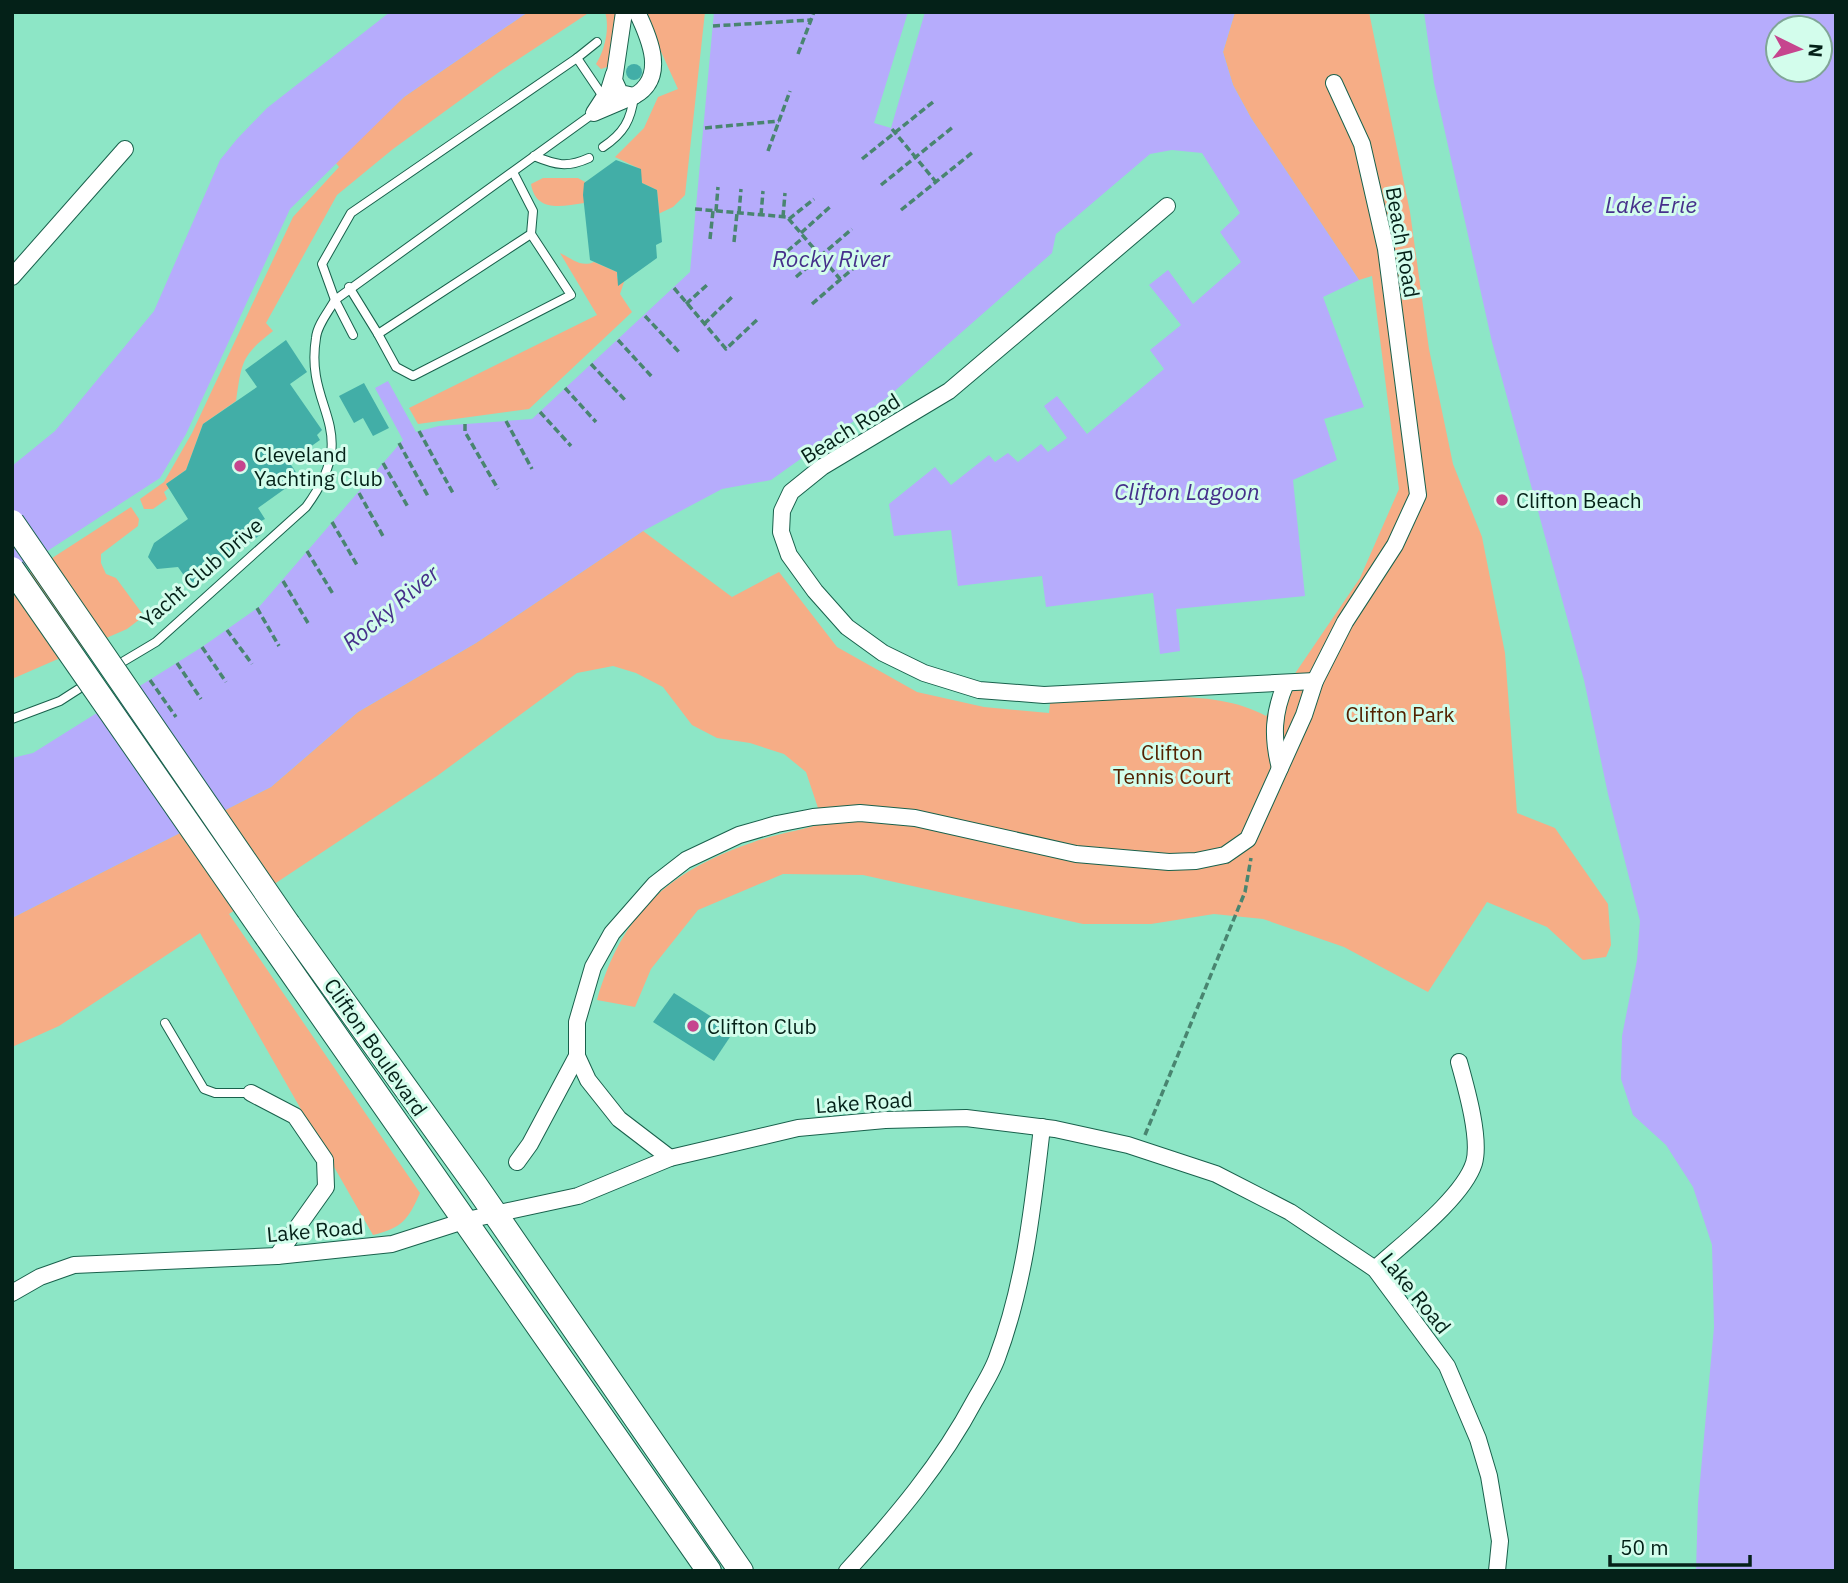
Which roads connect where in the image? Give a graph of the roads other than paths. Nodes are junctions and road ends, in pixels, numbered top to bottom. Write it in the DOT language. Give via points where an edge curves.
graph roads {
  1 [pos="624,12"];
  2 [pos="637,12"];
  3 [pos="597,42"];
  4 [pos="577,58"];
  5 [pos="615,71"];
  6 [pos="1334,83"];
  7 [pos="635,96"];
  8 [pos="604,98"];
  9 [pos="594,113"];
  10 [pos="603,147"];
  11 [pos="125,149"];
  12 [pos="534,156"];
  13 [pos="589,158"];
  14 [pos="513,172"];
  15 [pos="1167,206"];
  16 [pos="531,234"];
  17 [pos="12,277"];
  18 [pos="349,287"];
  19 [pos="335,300"];
  20 [pos="377,334"];
  21 [pos="354,335"];
  22 [pos="12,522"];
  23 [pos="12,569"];
  24 [pos="1315,681"];
  25 [pos="1286,683"];
  26 [pos="12,719"];
  27 [pos="1280,768"];
  28 [pos="165,1023"];
  29 [pos="577,1056"];
  30 [pos="1459,1062"];
  31 [pos="251,1093"];
  32 [pos="1042,1127"];
  33 [pos="670,1158"];
  34 [pos="517,1162"];
  35 [pos="495,1214"];
  36 [pos="467,1220"];
  37 [pos="277,1255"];
  38 [pos="1375,1269"];
  39 [pos="12,1293"];
  40 [pos="709,1571"];
  41 [pos="741,1571"];
  42 [pos="847,1571"];
  43 [pos="1497,1571"];
  1 -- 5 [label="street, Yacht Club Drive"];
  2 -- 7 [label="street" via="654,72 652,82"];
  3 -- 4 [label="lane"];
  4 -- 8 [label="lane"];
  4 -- 19 [label="lane" via="351,213 322,264"];
  5 -- 7 [label="street" via="620,93"];
  5 -- 8 [label="street, Yacht Club Drive"];
  6 -- 24 [label="street, Beach Road" via="1362,144 1386,249 1418,495 1395,545 1345,622"];
  7 -- 9 [label="street, Yacht Club Drive"];
  7 -- 10 [label="lane" via="626,127"];
  8 -- 9 [label="street, Yacht Club Drive"];
  9 -- 12 [label="lane, Yacht Club Drive"];
  11 -- 17 [label="street"];
  12 -- 13 [label="lane" via="560,166"];
  12 -- 14 [label="lane, Yacht Club Drive"];
  14 -- 16 [label="lane" via="533,211"];
  14 -- 18 [label="lane, Yacht Club Drive"];
  15 -- 25 [label="street, Beach Road" via="949,391 822,467 791,492 782,511 781,532 789,555 847,627 883,653 924,673 979,690 1044,695"];
  16 -- 20 [label="lane"];
  16 -- 20 [label="lane" via="570,295 413,376 396,367"];
  18 -- 19 [label="lane, Yacht Club Drive"];
  18 -- 20 [label="lane"];
  19 -- 21 [label="lane"];
  19 -- 26 [label="lane, Yacht Club Drive" via="316,335 315,368 334,445 329,467 306,507 156,642 60,701"];
  22 -- 35 [label="main road, Clifton Boulevard, bridge" via="288,924"];
  23 -- 36 [label="main road, Clifton Boulevard, bridge"];
  24 -- 25 [label="street, Beach Road"];
  24 -- 27 [label="street, Beach Road"];
  25 -- 27 [label="street" via="1277,705 1273,740"];
  27 -- 29 [label="street, Beach Road" via="1248,839 1225,855 1196,861 1076,854 915,818 860,813 813,817 739,835 686,860 665,876 612,933 583,993"];
  28 -- 31 [label="lane" via="204,1088 215,1093"];
  29 -- 33 [label="street" via="588,1080 619,1119"];
  29 -- 34 [label="street"];
  30 -- 38 [label="street" via="1472,1113 1474,1163 1452,1198"];
  31 -- 37 [label="street" via="295,1116 325,1160 326,1186"];
  32 -- 33 [label="street, Lake Road" via="966,1118 885,1120 798,1128"];
  32 -- 38 [label="street, Lake Road" via="1140,1149 1216,1174 1290,1212"];
  32 -- 42 [label="street" via="1030,1232 997,1360 950,1446 897,1516"];
  33 -- 35 [label="street, Lake Road" via="578,1196"];
  35 -- 36 [label="street, Lake Road"];
  35 -- 41 [label="main road, Clifton Boulevard"];
  36 -- 37 [label="street, Lake Road" via="392,1244"];
  36 -- 40 [label="main road, Clifton Boulevard"];
  37 -- 39 [label="street, Lake Road" via="74,1265"];
  38 -- 43 [label="street, Lake Road" via="1447,1366 1478,1439 1500,1541"];
}
